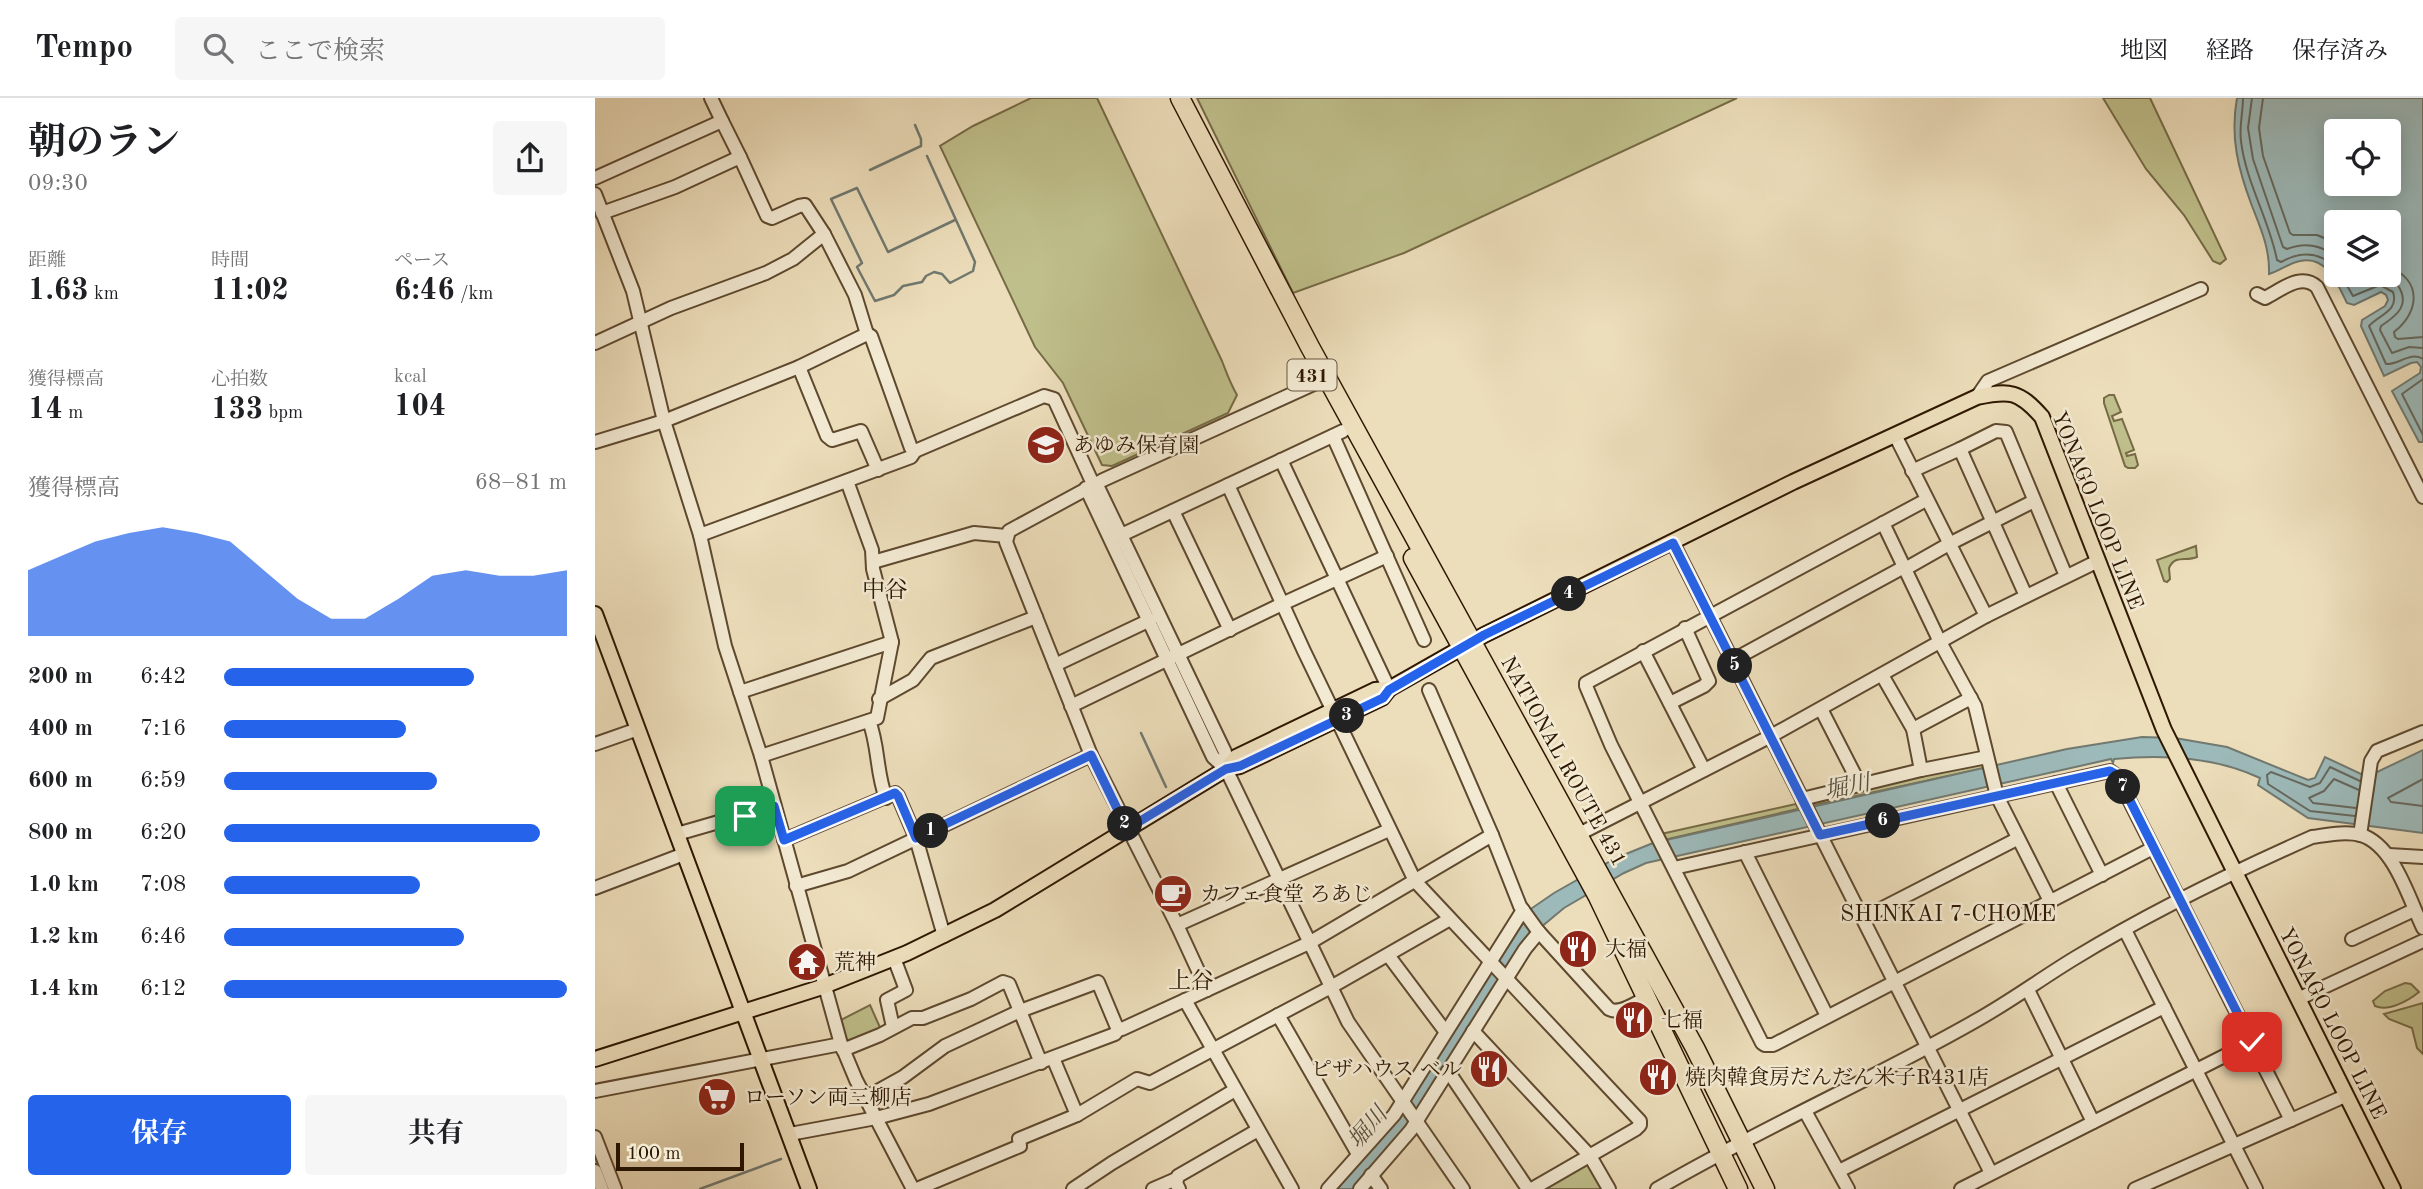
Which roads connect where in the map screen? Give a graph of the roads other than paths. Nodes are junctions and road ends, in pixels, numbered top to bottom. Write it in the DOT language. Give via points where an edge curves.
graph roads {
  1 [pos="711,98"];
  2 [pos="1168,98"];
  3 [pos="1180,98"];
  4 [pos="722,121"];
  5 [pos="740,157"];
  6 [pos="595,178"];
  7 [pos="595,194"];
  8 [pos="602,213"];
  9 [pos="824,234"];
  10 [pos="2201,289"];
  11 [pos="2257,294"];
  12 [pos="640,323"];
  13 [pos="867,334"];
  14 [pos="595,343"];
  15 [pos="799,366"];
  16 [pos="1316,383"];
  17 [pos="1977,397"];
  18 [pos="664,421"];
  19 [pos="1338,434"];
  20 [pos="1895,435"];
  21 [pos="595,442"];
  22 [pos="1960,449"];
  23 [pos="915,451"];
  24 [pos="1281,460"];
  25 [pos="878,470"];
  26 [pos="1912,471"];
  27 [pos="847,481"];
  28 [pos="1092,485"];
  29 [pos="1228,485"];
  30 [pos="2423,497"];
  31 [pos="1926,500"];
  32 [pos="2035,501"];
  33 [pos="1173,511"];
  34 [pos="1992,522"];
  35 [pos="1883,523"];
  36 [pos="699,535"];
  37 [pos="1006,536"];
  38 [pos="1117,538"];
  39 [pos="1673,543"];
  40 [pos="1949,544"];
  41 [pos="1387,556"];
  42 [pos="2098,561"];
  43 [pos="873,562"];
  44 [pos="1905,568"];
  45 [pos="2066,576"];
  46 [pos="1336,579"];
  47 [pos="2026,596"];
  48 [pos="1282,604"];
  49 [pos="595,614"];
  50 [pos="1709,616"];
  51 [pos="1986,616"];
  52 [pos="1036,617"];
  53 [pos="1150,620"];
  54 [pos="1685,628"];
  55 [pos="1230,630"];
  56 [pos="1424,640"];
  57 [pos="892,642"];
  58 [pos="1940,642"];
  59 [pos="1467,645"];
  60 [pos="1643,651"];
  61 [pos="1173,657"];
  62 [pos="1733,660"];
  63 [pos="1055,665"];
  64 [pos="1882,675"];
  65 [pos="1389,690"];
  66 [pos="1429,690"];
  67 [pos="740,692"];
  68 [pos="1971,698"];
  69 [pos="879,699"];
  70 [pos="1670,703"];
  71 [pos="1071,706"];
  72 [pos="1821,709"];
  73 [pos="1335,715"];
  74 [pos="869,721"];
  75 [pos="638,729"];
  76 [pos="1913,729"];
  77 [pos="2423,732"];
  78 [pos="1771,736"];
  79 [pos="595,744"];
  80 [pos="1091,755"];
  81 [pos="761,756"];
  82 [pos="1988,761"];
  83 [pos="1226,769"];
  84 [pos="1704,770"];
  85 [pos="1921,770"];
  86 [pos="2056,783"];
  87 [pos="1860,785"];
  88 [pos="1996,792"];
  89 [pos="886,798"];
  90 [pos="1803,801"];
  91 [pos="1640,802"];
  92 [pos="774,806"];
  93 [pos="1127,829"];
  94 [pos="1388,830"];
  95 [pos="1818,831"];
  96 [pos="2361,831"];
  97 [pos="677,834"];
  98 [pos="1579,834"];
  99 [pos="1492,835"];
  100 [pos="916,838"];
  101 [pos="2017,839"];
  102 [pos="784,840"];
  103 [pos="2153,848"];
  104 [pos="1745,852"];
  105 [pos="684,854"];
  106 [pos="2389,855"];
  107 [pos="2423,857"];
  108 [pos="1672,865"];
  109 [pos="1588,866"];
  110 [pos="2234,873"];
  111 [pos="2102,875"];
  112 [pos="1279,879"];
  113 [pos="1415,881"];
  114 [pos="796,886"];
  115 [pos="595,888"];
  116 [pos="1603,894"];
  117 [pos="2050,901"];
  118 [pos="2181,901"];
  119 [pos="2414,910"];
  120 [pos="1524,911"];
  121 [pos="1863,918"];
  122 [pos="1450,919"];
  123 [pos="1177,925"];
  124 [pos="2423,928"];
  125 [pos="2125,930"];
  126 [pos="1539,931"];
  127 [pos="944,936"];
  128 [pos="2352,939"];
  129 [pos="2423,941"];
  130 [pos="1309,943"];
  131 [pos="1388,955"];
  132 [pos="894,958"];
  133 [pos="1490,960"];
  134 [pos="1507,978"];
  135 [pos="1895,982"];
  136 [pos="825,986"];
  137 [pos="1331,987"];
  138 [pos="1207,990"];
  139 [pos="2028,990"];
  140 [pos="1647,997"];
  141 [pos="2298,999"];
  142 [pos="1185,1000"];
  143 [pos="2164,1007"];
  144 [pos="1020,1011"];
  145 [pos="744,1013"];
  146 [pos="1278,1015"];
  147 [pos="1827,1016"];
  148 [pos="893,1027"];
  149 [pos="1118,1030"];
  150 [pos="1445,1031"];
  151 [pos="1473,1031"];
  152 [pos="2252,1042"];
  153 [pos="1927,1046"];
  154 [pos="842,1047"];
  155 [pos="1213,1050"];
  156 [pos="2062,1058"];
  157 [pos="595,1059"];
  158 [pos="761,1059"];
  159 [pos="1047,1061"];
  160 [pos="1448,1071"];
  161 [pos="2196,1071"];
  162 [pos="1235,1090"];
  163 [pos="595,1091"];
  164 [pos="2345,1096"];
  165 [pos="865,1098"];
  166 [pos="1402,1100"];
  167 [pos="1805,1111"];
  168 [pos="1960,1111"];
  169 [pos="1077,1115"];
  170 [pos="876,1118"];
  171 [pos="2291,1120"];
  172 [pos="1416,1122"];
  173 [pos="2093,1122"];
  174 [pos="1258,1130"];
  175 [pos="790,1134"];
  176 [pos="595,1137"];
  177 [pos="1740,1142"];
  178 [pos="2233,1145"];
  179 [pos="1722,1151"];
  180 [pos="1358,1154"];
  181 [pos="1590,1156"];
  182 [pos="595,1171"];
  183 [pos="1839,1171"];
  184 [pos="1991,1174"];
  185 [pos="1371,1175"];
  186 [pos="1178,1184"];
  187 [pos="1666,1187"];
  188 [pos="602,1189"];
  189 [pos="615,1189"];
  190 [pos="809,1189"];
  191 [pos="915,1189"];
  192 [pos="1073,1189"];
  193 [pos="1153,1189"];
  194 [pos="1292,1189"];
  195 [pos="1328,1189"];
  196 [pos="1360,1189"];
  197 [pos="1381,1189"];
  198 [pos="1463,1189"];
  199 [pos="1530,1189"];
  200 [pos="1609,1189"];
  201 [pos="1738,1189"];
  202 [pos="1765,1189"];
  203 [pos="1848,1189"];
  204 [pos="1961,1189"];
  205 [pos="2135,1189"];
  206 [pos="2256,1189"];
  207 [pos="2393,1189"];
  1 -- 4 [label="street"];
  2 -- 16 [label="highway, NATIONAL ROUTE 431 / 431"];
  3 -- 59 [label="highway, NATIONAL ROUTE 431 / 431"];
  4 -- 5 [label="street"];
  4 -- 6 [label="street"];
  5 -- 8 [label="street"];
  5 -- 9 [label="street" via="768,216 805,205"];
  7 -- 8 [label="street"];
  8 -- 12 [label="street" via="633,291"];
  9 -- 12 [label="street" via="766,273"];
  9 -- 13 [label="street" via="855,295"];
  10 -- 17 [label="street" via="1987,382"];
  11 -- 30 [label="street" via="2265,298 2302,279 2317,287"];
  12 -- 14 [label="street"];
  12 -- 18 [label="street"];
  13 -- 15 [label="street"];
  13 -- 23 [label="street"];
  15 -- 18 [label="street"];
  15 -- 25 [label="street" via="827,436 832,440 861,431"];
  16 -- 19 [label="highway, NATIONAL ROUTE 431 / 431"];
  16 -- 28 [label="street"];
  17 -- 20 [label="main road, YONAGO LOOP LINE"];
  17 -- 42 [label="main road, YONAGO LOOP LINE" via="2011,393 2029,402 2042,417"];
  18 -- 21 [label="street"];
  18 -- 36 [label="street"];
  19 -- 24 [label="street"];
  19 -- 41 [label="street"];
  19 -- 59 [label="highway, NATIONAL ROUTE 431 / 431"];
  20 -- 26 [label="street"];
  20 -- 39 [label="main road, YONAGO LOOP LINE"];
  22 -- 26 [label="street"];
  22 -- 32 [label="street" via="1997,431 2006,432"];
  22 -- 34 [label="street"];
  23 -- 25 [label="street" via="911,457"];
  23 -- 28 [label="street" via="1044,396 1054,399"];
  24 -- 29 [label="street"];
  24 -- 46 [label="street"];
  25 -- 27 [label="street"];
  26 -- 31 [label="street"];
  27 -- 36 [label="street"];
  27 -- 43 [label="street"];
  28 -- 37 [label="street"];
  28 -- 38 [label="street"];
  29 -- 33 [label="street"];
  29 -- 48 [label="street"];
  31 -- 35 [label="street"];
  31 -- 40 [label="street"];
  32 -- 34 [label="street"];
  32 -- 45 [label="street"];
  33 -- 38 [label="street"];
  33 -- 55 [label="street"];
  34 -- 40 [label="street"];
  34 -- 47 [label="street"];
  35 -- 44 [label="street"];
  35 -- 50 [label="street"];
  36 -- 67 [label="street"];
  37 -- 43 [label="street" via="974,533"];
  37 -- 52 [label="street"];
  38 -- 53 [label="street"];
  38 -- 61 [label="street"];
  39 -- 50 [label="street"];
  39 -- 59 [label="main road, YONAGO LOOP LINE"];
  40 -- 44 [label="street"];
  40 -- 51 [label="street"];
  41 -- 46 [label="street"];
  41 -- 56 [label="street"];
  42 -- 45 [label="street"];
  42 -- 110 [label="main road, YONAGO LOOP LINE" via="2164,730"];
  43 -- 57 [label="street"];
  44 -- 58 [label="street"];
  44 -- 62 [label="street"];
  45 -- 47 [label="street"];
  46 -- 48 [label="street"];
  46 -- 65 [label="street"];
  47 -- 51 [label="street"];
  48 -- 55 [label="street"];
  48 -- 73 [label="street"];
  49 -- 75 [label="main road"];
  50 -- 54 [label="street"];
  50 -- 62 [label="street"];
  51 -- 58 [label="street"];
  52 -- 63 [label="street"];
  52 -- 69 [label="street" via="932,658 913,680"];
  53 -- 61 [label="street"];
  53 -- 63 [label="street"];
  54 -- 60 [label="street"];
  54 -- 70 [label="street" via="1709,681"];
  55 -- 61 [label="street"];
  57 -- 67 [label="street"];
  57 -- 69 [label="street"];
  58 -- 64 [label="street"];
  58 -- 68 [label="street"];
  59 -- 65 [label="main road, YONAGO LOOP LINE"];
  59 -- 98 [label="highway, NATIONAL ROUTE 431 / 431"];
  59 -- 109 [label="highway, NATIONAL ROUTE 431 / 431"];
  60 -- 70 [label="street"];
  60 -- 91 [label="street" via="1585,686"];
  61 -- 71 [label="street"];
  61 -- 83 [label="street" via="1213,757"];
  62 -- 78 [label="street"];
  63 -- 71 [label="street"];
  64 -- 72 [label="street"];
  64 -- 76 [label="street"];
  65 -- 73 [label="main road, YONAGO LOOP LINE" via="1375,690"];
  66 -- 99 [label="street"];
  67 -- 81 [label="street"];
  68 -- 76 [label="street"];
  68 -- 82 [label="street"];
  69 -- 74 [label="street" via="877,718"];
  70 -- 84 [label="street"];
  71 -- 80 [label="street"];
  72 -- 78 [label="street"];
  72 -- 87 [label="street"];
  73 -- 83 [label="main road, YONAGO LOOP LINE" via="1236,757"];
  73 -- 94 [label="street"];
  74 -- 81 [label="street"];
  74 -- 89 [label="street"];
  75 -- 79 [label="street"];
  75 -- 97 [label="main road"];
  76 -- 85 [label="street"];
  77 -- 96 [label="street" via="2377,751 2371,761"];
  78 -- 84 [label="street"];
  78 -- 90 [label="street"];
  80 -- 93 [label="street"];
  80 -- 100 [label="street"];
  81 -- 92 [label="street"];
  82 -- 85 [label="street"];
  82 -- 88 [label="street"];
  83 -- 93 [label="main road, YONAGO LOOP LINE"];
  83 -- 112 [label="street"];
  84 -- 91 [label="street"];
  85 -- 87 [label="street"];
  86 -- 88 [label="street"];
  86 -- 103 [label="street" via="2114,772"];
  86 -- 111 [label="street"];
  87 -- 90 [label="street"];
  88 -- 95 [label="street"];
  88 -- 101 [label="street"];
  89 -- 100 [label="street" via="898,796"];
  89 -- 102 [label="street"];
  90 -- 95 [label="street"];
  91 -- 98 [label="street"];
  91 -- 108 [label="street"];
  92 -- 97 [label="street"];
  92 -- 102 [label="street"];
  93 -- 123 [label="street"];
  93 -- 127 [label="main road, YONAGO LOOP LINE"];
  94 -- 112 [label="street"];
  94 -- 113 [label="street"];
  95 -- 104 [label="street"];
  95 -- 121 [label="street"];
  96 -- 106 [label="street"];
  96 -- 110 [label="street" via="2312,837"];
  97 -- 105 [label="main road"];
  98 -- 109 [label="highway, NATIONAL ROUTE 431 / 431"];
  99 -- 113 [label="street"];
  99 -- 120 [label="street"];
  100 -- 114 [label="street" via="848,871"];
  100 -- 127 [label="street"];
  101 -- 117 [label="street"];
  101 -- 121 [label="street"];
  102 -- 114 [label="street"];
  103 -- 111 [label="street"];
  103 -- 118 [label="street"];
  104 -- 108 [label="street"];
  104 -- 147 [label="street"];
  105 -- 115 [label="street"];
  105 -- 145 [label="main road"];
  106 -- 107 [label="street"];
  106 -- 119 [label="street"];
  108 -- 147 [label="street" via="1762,1043 1773,1045"];
  109 -- 116 [label="highway, NATIONAL ROUTE 431 / 431"];
  110 -- 118 [label="street"];
  110 -- 141 [label="main road, YONAGO LOOP LINE"];
  111 -- 117 [label="street"];
  112 -- 123 [label="street"];
  112 -- 130 [label="street"];
  113 -- 122 [label="street"];
  113 -- 130 [label="street"];
  114 -- 136 [label="street"];
  116 -- 140 [label="highway, NATIONAL ROUTE 431 / 431"];
  116 -- 177 [label="highway, NATIONAL ROUTE 431 / 431" via="1707,1070"];
  117 -- 135 [label="street"];
  118 -- 125 [label="street"];
  118 -- 152 [label="street"];
  119 -- 124 [label="street"];
  119 -- 128 [label="street"];
  120 -- 126 [label="street"];
  120 -- 133 [label="street"];
  121 -- 135 [label="street"];
  122 -- 131 [label="street"];
  122 -- 133 [label="street"];
  123 -- 138 [label="street"];
  125 -- 139 [label="street"];
  125 -- 143 [label="street"];
  126 -- 134 [label="street"];
  126 -- 140 [label="street" via="1611,1011"];
  127 -- 132 [label="main road, YONAGO LOOP LINE"];
  129 -- 141 [label="street"];
  130 -- 137 [label="street"];
  130 -- 138 [label="street"];
  131 -- 137 [label="street"];
  131 -- 150 [label="street"];
  132 -- 136 [label="main road, YONAGO LOOP LINE"];
  132 -- 148 [label="street" via="906,990 887,1000"];
  133 -- 134 [label="street"];
  133 -- 150 [label="street"];
  134 -- 151 [label="street"];
  134 -- 181 [label="street" via="1640,1121 1639,1127"];
  135 -- 147 [label="street"];
  135 -- 153 [label="street"];
  136 -- 145 [label="main road, YONAGO LOOP LINE"];
  136 -- 154 [label="street"];
  137 -- 146 [label="street"];
  137 -- 166 [label="street" via="1348,1022"];
  138 -- 142 [label="street"];
  139 -- 153 [label="street"];
  139 -- 156 [label="street"];
  140 -- 179 [label="highway, NATIONAL ROUTE 431 / 431"];
  141 -- 164 [label="main road, YONAGO LOOP LINE"];
  142 -- 149 [label="street"];
  142 -- 155 [label="street"];
  143 -- 156 [label="street"];
  143 -- 161 [label="street"];
  144 -- 148 [label="street" via="1009,984 1003,982 971,999"];
  144 -- 149 [label="street" via="1098,982"];
  144 -- 159 [label="street"];
  144 -- 165 [label="street" via="945,1046"];
  145 -- 157 [label="main road, YONAGO LOOP LINE"];
  145 -- 158 [label="main road"];
  146 -- 155 [label="street"];
  146 -- 180 [label="street"];
  148 -- 154 [label="street"];
  149 -- 159 [label="street"];
  150 -- 166 [label="street"];
  151 -- 160 [label="street"];
  151 -- 181 [label="street"];
  152 -- 161 [label="street"];
  152 -- 171 [label="street"];
  153 -- 167 [label="street"];
  153 -- 168 [label="street"];
  154 -- 158 [label="street"];
  154 -- 165 [label="street"];
  155 -- 162 [label="street"];
  155 -- 169 [label="street" via="1150,1083 1137,1079"];
  156 -- 168 [label="street"];
  156 -- 173 [label="street"];
  158 -- 163 [label="street"];
  158 -- 175 [label="main road"];
  159 -- 169 [label="street"];
  159 -- 170 [label="street"];
  160 -- 172 [label="street"];
  160 -- 199 [label="street"];
  161 -- 173 [label="street"];
  161 -- 178 [label="street"];
  162 -- 174 [label="street"];
  162 -- 192 [label="street"];
  164 -- 171 [label="street"];
  164 -- 207 [label="main road, YONAGO LOOP LINE"];
  165 -- 170 [label="street"];
  166 -- 172 [label="street"];
  166 -- 180 [label="street"];
  167 -- 177 [label="street"];
  167 -- 183 [label="street"];
  168 -- 183 [label="street"];
  168 -- 184 [label="street"];
  169 -- 191 [label="street" via="1019,1139 1020,1146"];
  170 -- 175 [label="street"];
  170 -- 191 [label="street"];
  171 -- 178 [label="street"];
  172 -- 185 [label="street"];
  172 -- 198 [label="street"];
  173 -- 184 [label="street"];
  174 -- 186 [label="street" via="1178,1175"];
  174 -- 194 [label="street"];
  175 -- 190 [label="main road"];
  176 -- 189 [label="street"];
  177 -- 179 [label="street"];
  177 -- 202 [label="highway, NATIONAL ROUTE 431 / 431"];
  178 -- 205 [label="street"];
  178 -- 206 [label="street"];
  179 -- 187 [label="street"];
  179 -- 201 [label="highway, NATIONAL ROUTE 431 / 431"];
  180 -- 195 [label="street"];
  181 -- 199 [label="street"];
  181 -- 200 [label="street"];
  182 -- 188 [label="street"];
  183 -- 203 [label="street"];
  184 -- 204 [label="street"];
  185 -- 196 [label="street"];
  185 -- 197 [label="street"];
  186 -- 193 [label="street"];
}
